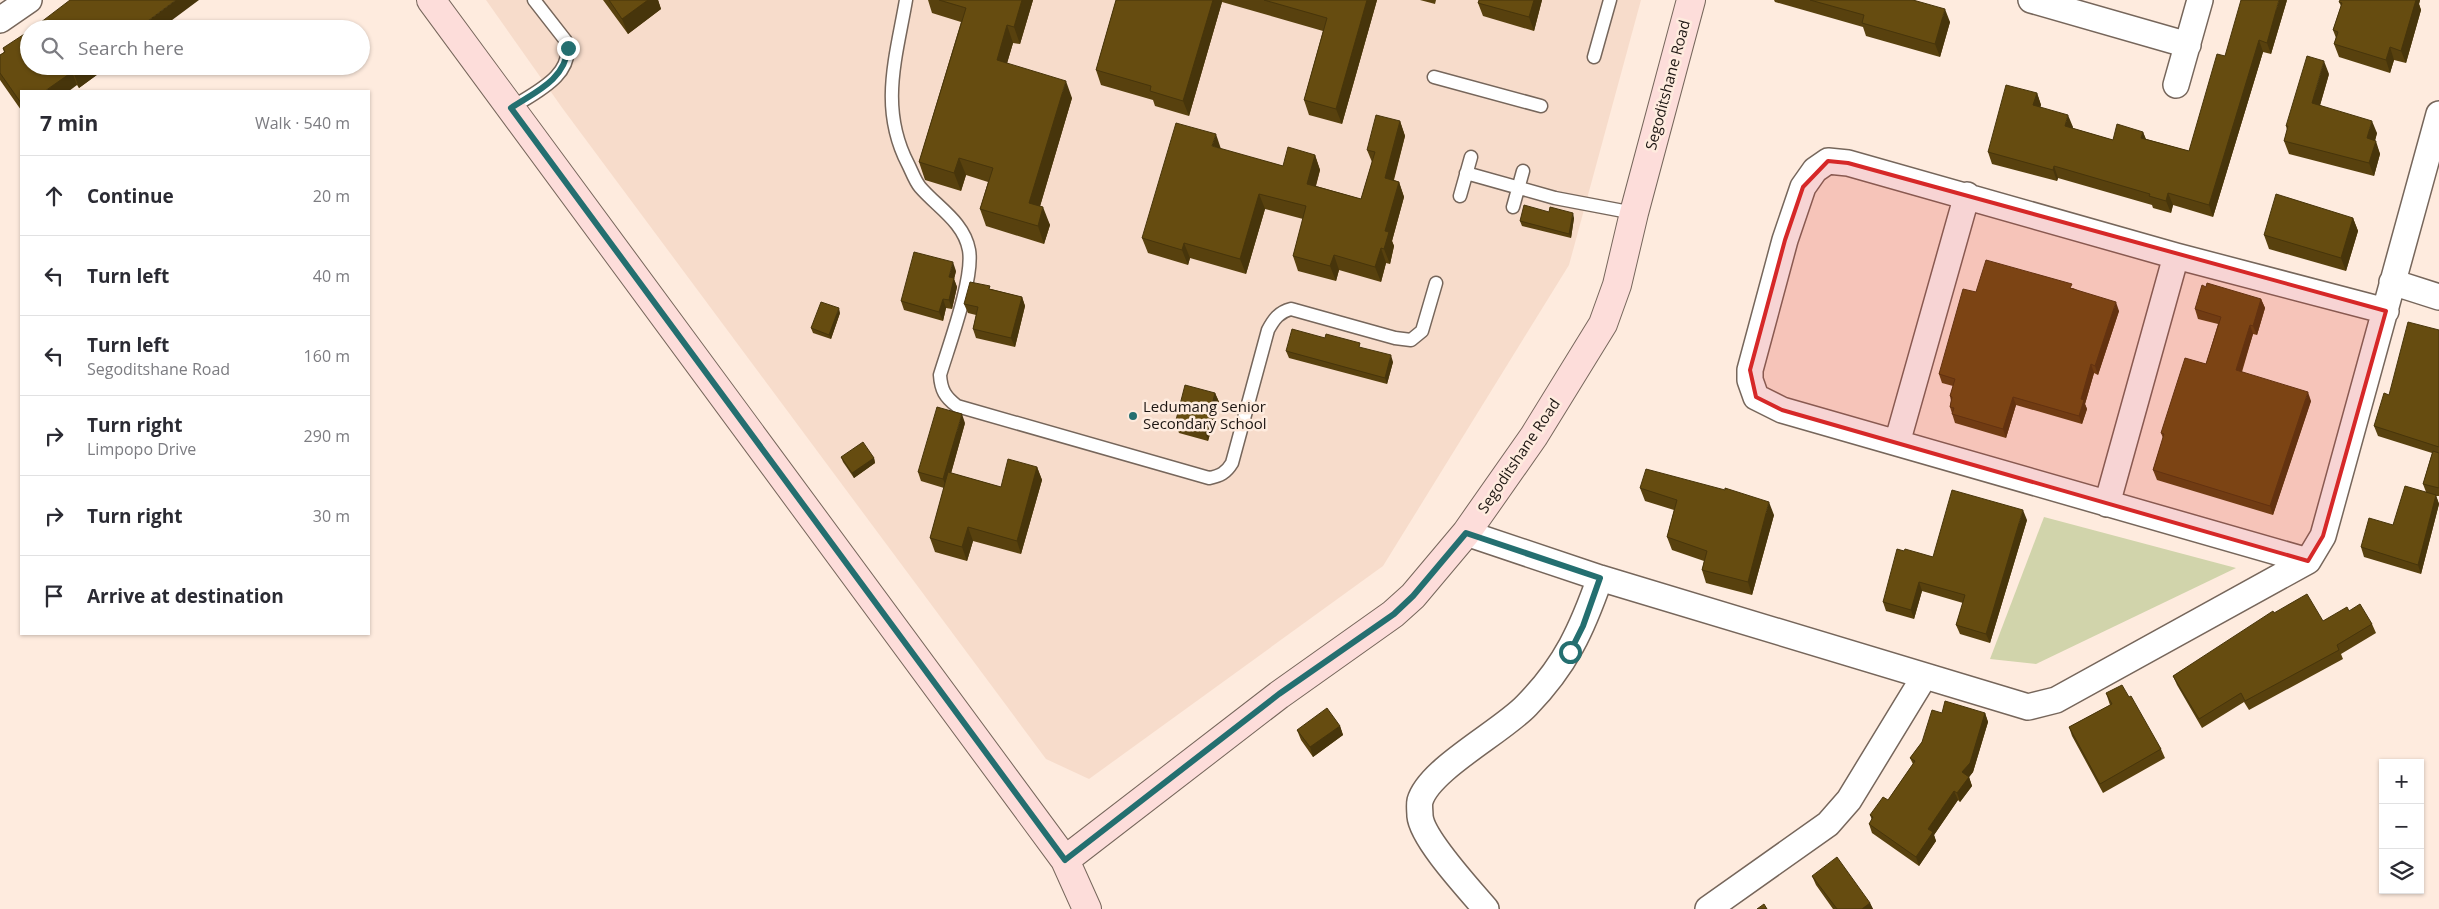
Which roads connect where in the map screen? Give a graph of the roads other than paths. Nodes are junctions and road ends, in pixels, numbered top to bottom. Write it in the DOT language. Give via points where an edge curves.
graph roads {
  1 [pos="29,0"];
  2 [pos="431,0"];
  3 [pos="534,0"];
  4 [pos="906,0"];
  5 [pos="1610,0"];
  6 [pos="1691,0"];
  7 [pos="2031,0"];
  8 [pos="2200,0"];
  9 [pos="2069,5"];
  10 [pos="0,20"];
  11 [pos="2188,45"];
  12 [pos="1594,57"];
  13 [pos="1434,77"];
  14 [pos="2176,85"];
  15 [pos="1541,106"];
  16 [pos="511,108"];
  17 [pos="2439,114"];
  18 [pos="1471,156"];
  19 [pos="1523,171"];
  20 [pos="1466,173"];
  21 [pos="1518,188"];
  22 [pos="1967,195"];
  23 [pos="1460,196"];
  24 [pos="1513,207"];
  25 [pos="1634,214"];
  26 [pos="2176,256"];
  27 [pos="2392,282"];
  28 [pos="1436,283"];
  29 [pos="2439,297"];
  30 [pos="2386,311"];
  31 [pos="1897,443"];
  32 [pos="2107,504"];
  33 [pos="1466,533"];
  34 [pos="2308,562"];
  35 [pos="1600,578"];
  36 [pos="1924,677"];
  37 [pos="1065,860"];
  38 [pos="1087,909"];
  39 [pos="1486,909"];
  40 [pos="1708,909"];
  1 -- 10 [label="street"];
  2 -- 16 [label="street"];
  3 -- 16 [label="lane" via="566,41 567,59 558,76"];
  4 -- 28 [label="lane" via="890,91 894,126 919,186 958,225 969,249 968,277 940,375 941,388 948,400 957,406 1209,478 1216,477 1232,463 1268,330 1274,319 1292,309 1411,340 1422,331"];
  5 -- 12 [label="lane"];
  6 -- 25 [label="street, Segoditshane Road"];
  7 -- 9 [label="street"];
  8 -- 11 [label="street"];
  9 -- 11 [label="street"];
  11 -- 14 [label="street"];
  13 -- 15 [label="lane"];
  16 -- 37 [label="street"];
  17 -- 27 [label="street"];
  18 -- 20 [label="lane"];
  19 -- 21 [label="lane"];
  20 -- 21 [label="lane"];
  20 -- 23 [label="lane"];
  21 -- 24 [label="lane"];
  21 -- 25 [label="lane"];
  22 -- 26 [label="street"];
  22 -- 31 [label="street"];
  22 -- 31 [label="street" via="1848,163 1828,161 1803,187 1785,240 1750,370 1756,397 1782,410"];
  25 -- 33 [label="street, Segoditshane Road" via="1604,324 1534,436"];
  26 -- 30 [label="street"];
  26 -- 32 [label="street"];
  27 -- 29 [label="street"];
  27 -- 30 [label="street"];
  30 -- 34 [label="street" via="2324,536"];
  31 -- 32 [label="street"];
  32 -- 34 [label="street"];
  33 -- 35 [label="street"];
  33 -- 37 [label="street, Segoditshane Road" via="1394,614 1279,694"];
  34 -- 36 [label="street" via="2056,700 2028,707"];
  35 -- 36 [label="street"];
  35 -- 39 [label="street" via="1583,626 1570,652 1552,676 1526,707 1433,779 1420,801 1420,818 1426,834"];
  36 -- 40 [label="street" via="1849,800 1828,824"];
  37 -- 38 [label="street"];
}
